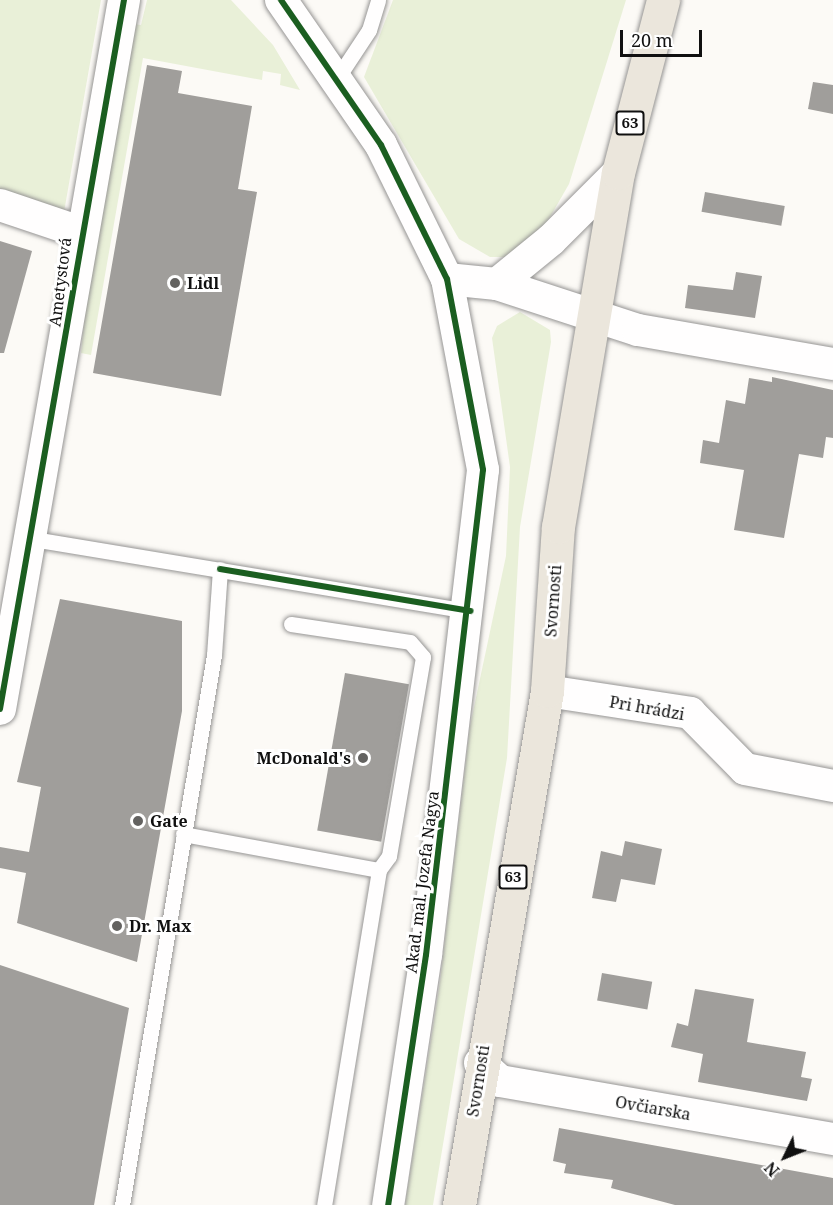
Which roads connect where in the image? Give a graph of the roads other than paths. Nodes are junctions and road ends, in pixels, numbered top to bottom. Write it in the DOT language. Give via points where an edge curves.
graph roads {
  1 [pos="124,0"];
  2 [pos="281,0"];
  3 [pos="663,0"];
  4 [pos="374,2"];
  5 [pos="338,77"];
  6 [pos="618,173"];
  7 [pos="0,205"];
  8 [pos="80,232"];
  9 [pos="447,279"];
  10 [pos="497,284"];
  11 [pos="597,313"];
  12 [pos="833,364"];
  13 [pos="33,539"];
  14 [pos="220,569"];
  15 [pos="470,611"];
  16 [pos="291,624"];
  17 [pos="547,691"];
  18 [pos="0,709"];
  19 [pos="833,786"];
  20 [pos="183,834"];
  21 [pos="379,870"];
  22 [pos="480,1064"];
  23 [pos="833,1139"];
  24 [pos="122,1205"];
  25 [pos="324,1205"];
  26 [pos="388,1205"];
  27 [pos="459,1205"];
  1 -- 8 [label="street, Ametystová"];
  2 -- 5 [label="street, Akad. mal. Jozefa Nagya"];
  3 -- 6 [label="main road, Svornosti / 63"];
  4 -- 5 [label="lane" via="369,30"];
  5 -- 9 [label="street, Akad. mal. Jozefa Nagya" via="381,145"];
  6 -- 10 [label="street" via="551,240"];
  6 -- 11 [label="main road, Svornosti / 63"];
  7 -- 8 [label="street"];
  8 -- 13 [label="street, Ametystová"];
  9 -- 10 [label="street"];
  9 -- 15 [label="street, Akad. mal. Jozefa Nagya" via="483,470"];
  10 -- 11 [label="street"];
  11 -- 12 [label="street" via="638,330"];
  11 -- 17 [label="main road, Svornosti / 63" via="558,527"];
  13 -- 14 [label="lane"];
  13 -- 18 [label="street, Ametystová"];
  14 -- 15 [label="lane"];
  14 -- 20 [label="lane" via="214,655"];
  15 -- 26 [label="street, Akad. mal. Jozefa Nagya"];
  16 -- 21 [label="lane" via="410,642 423,657 389,856"];
  17 -- 19 [label="street, Pri hrádzi" via="690,713 746,769"];
  17 -- 22 [label="main road, Svornosti / 63"];
  20 -- 21 [label="lane"];
  20 -- 24 [label="lane"];
  21 -- 25 [label="lane"];
  22 -- 23 [label="street, Ovčiarska" via="500,1081"];
  22 -- 27 [label="main road, Svornosti / 63"];
}
